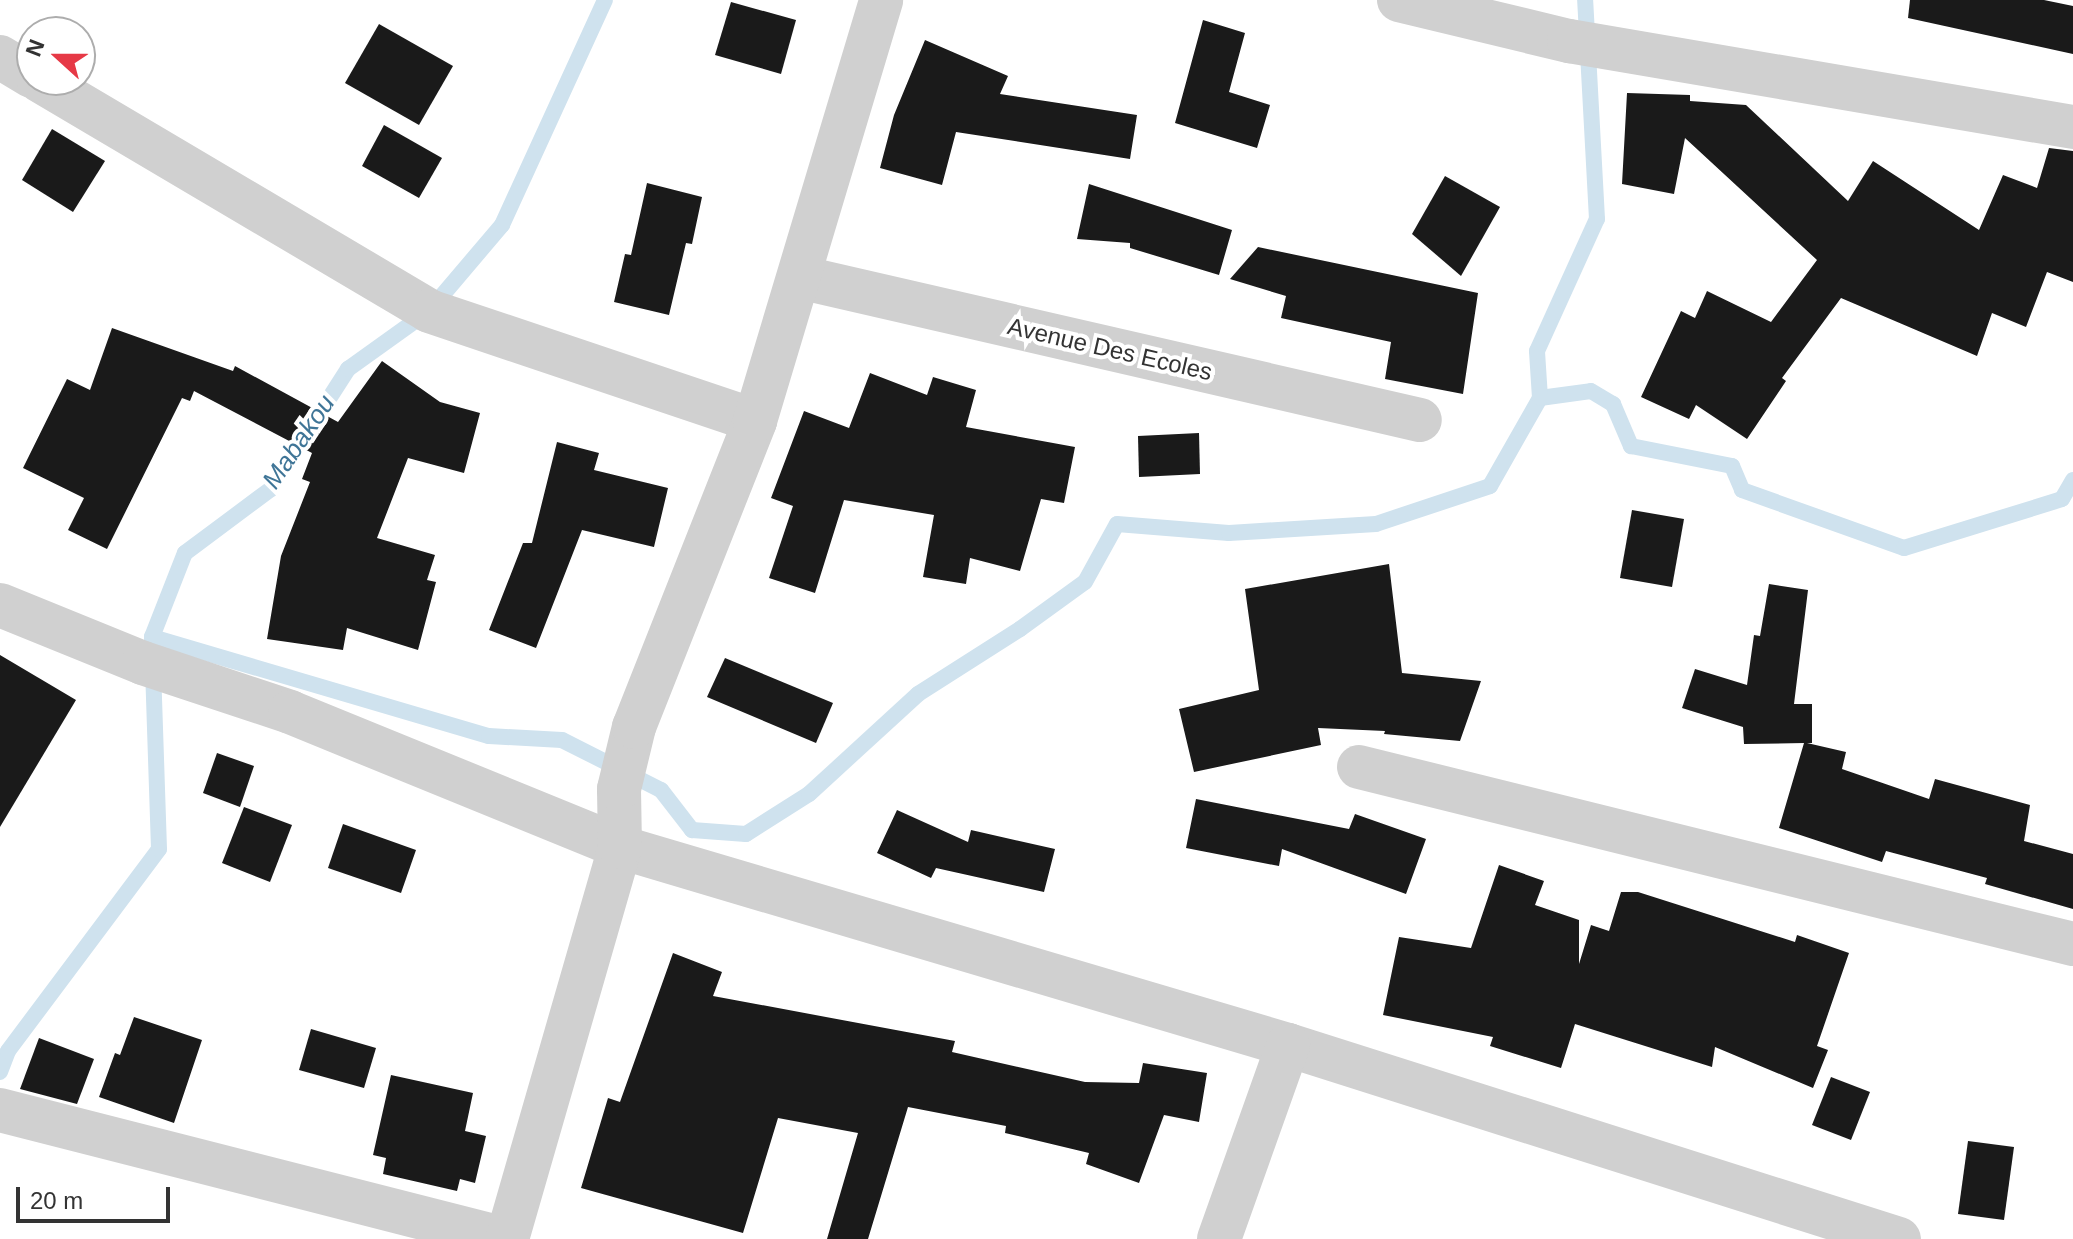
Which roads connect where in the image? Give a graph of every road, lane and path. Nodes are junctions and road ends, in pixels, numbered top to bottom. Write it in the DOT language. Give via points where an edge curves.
graph roads {
  1 [pos="881,0"];
  2 [pos="1399,0"];
  3 [pos="66,96"];
  4 [pos="2073,127"];
  5 [pos="799,277"];
  6 [pos="1420,420"];
  7 [pos="755,421"];
  8 [pos="0,605"];
  9 [pos="1359,767"];
  10 [pos="620,847"];
  11 [pos="2073,944"];
  12 [pos="1288,1045"];
  13 [pos="6,1111"];
  14 [pos="506,1239"];
  15 [pos="1219,1239"];
  16 [pos="1899,1239"];
  1 -- 5 [label="street"];
  2 -- 4 [label="street" via="1589,44"];
  3 -- 7 [label="street" via="429,311"];
  5 -- 6 [label="street, Avenue Des Ecoles"];
  5 -- 7 [label="street"];
  7 -- 10 [label="street" via="634,727 619,789"];
  8 -- 10 [label="street" via="154,667 290,712"];
  9 -- 11 [label="street"];
  10 -- 12 [label="street"];
  10 -- 14 [label="street"];
  12 -- 15 [label="street"];
  12 -- 16 [label="street"];
  13 -- 14 [label="street"];
}
